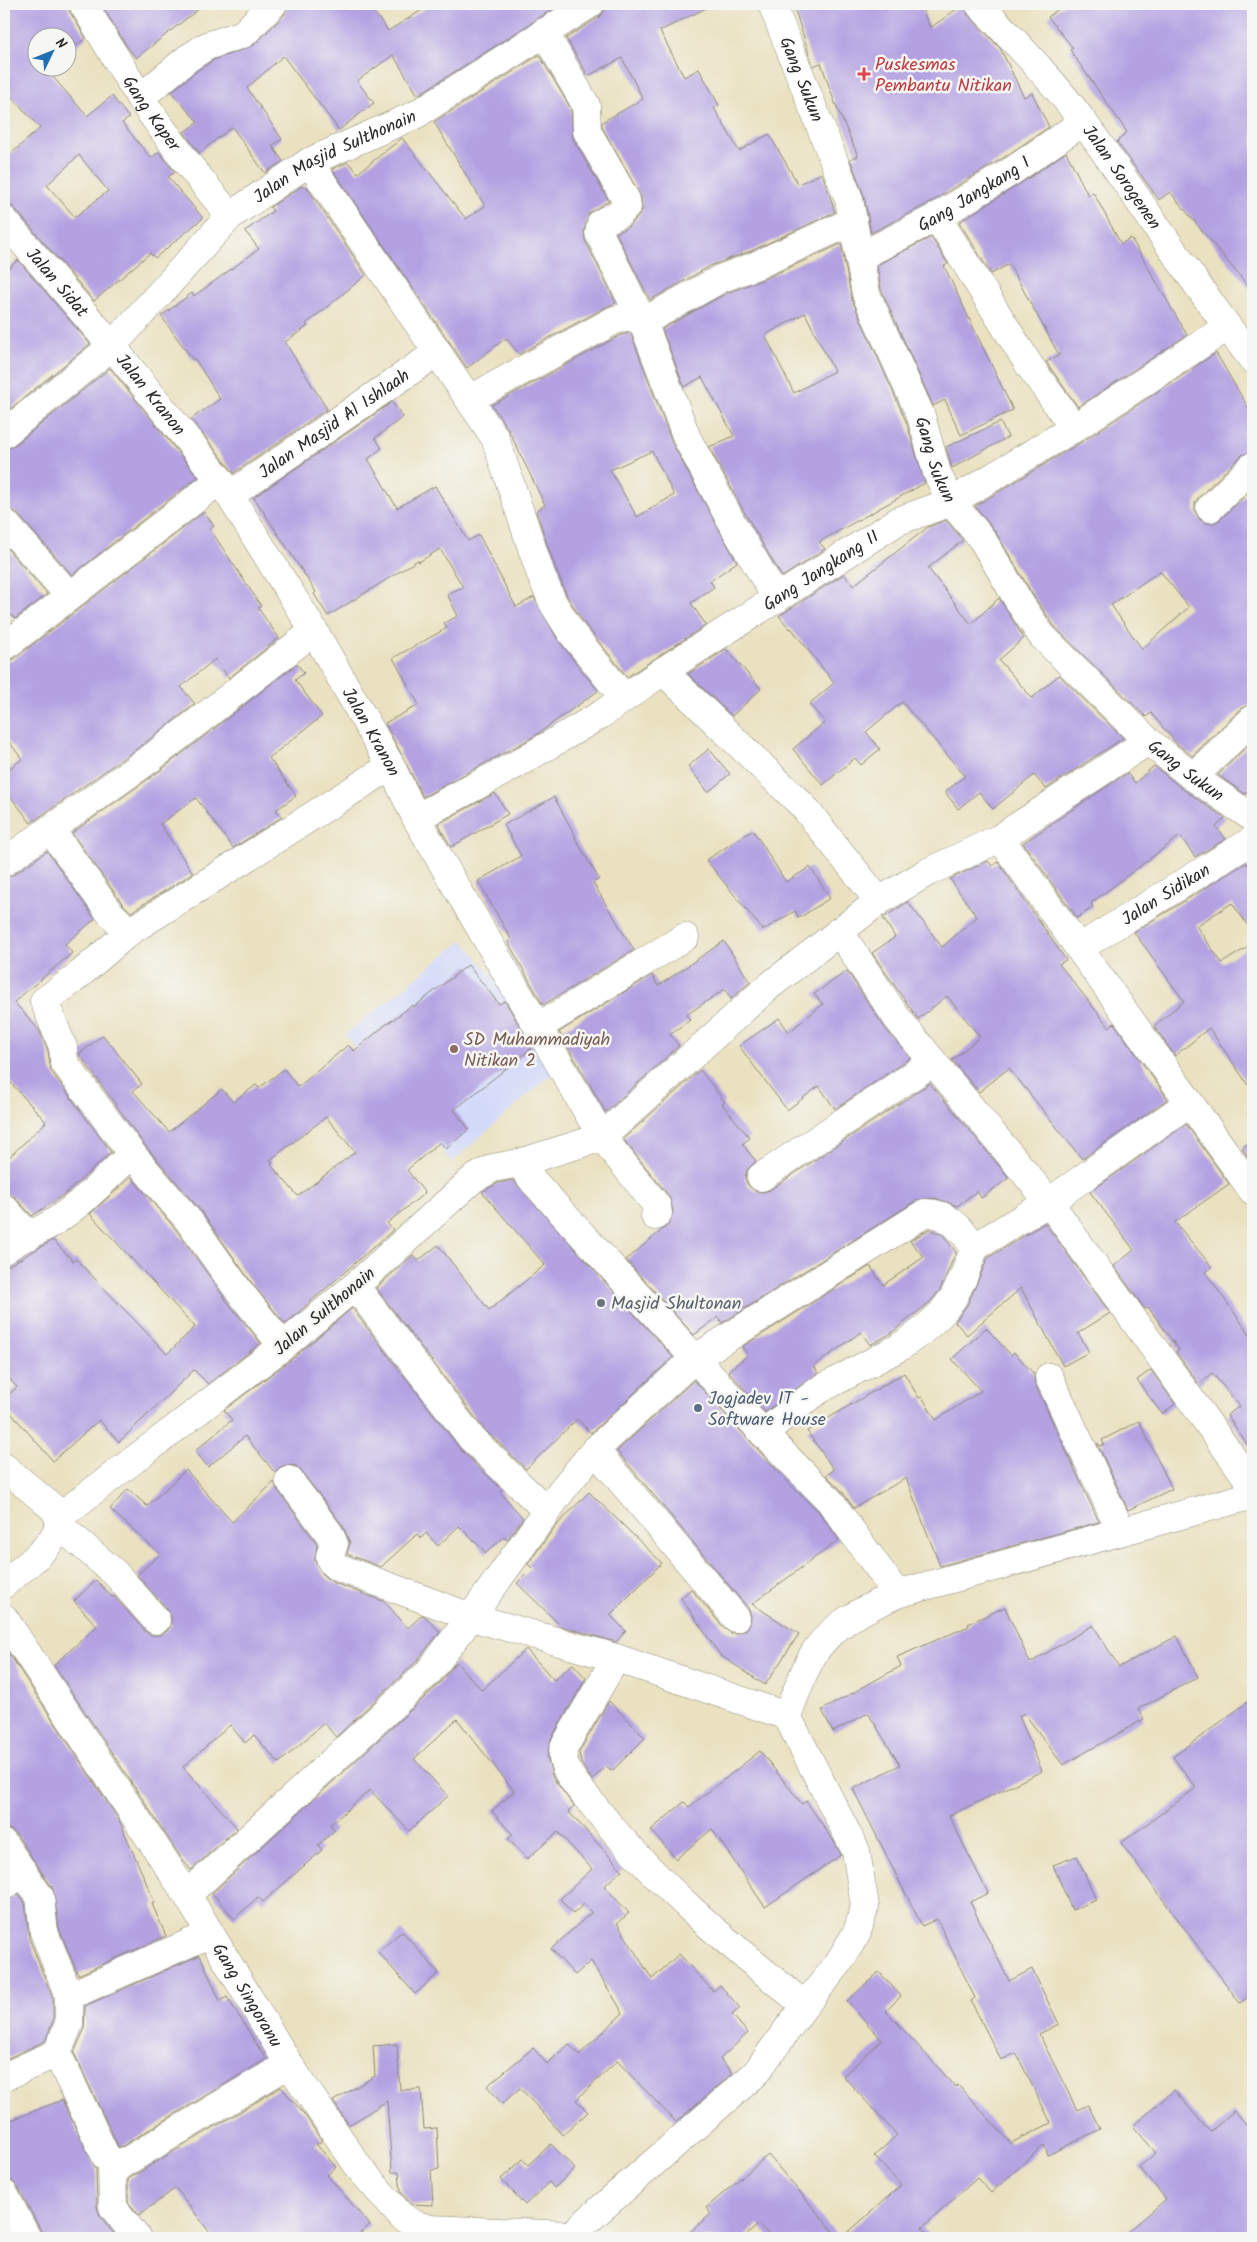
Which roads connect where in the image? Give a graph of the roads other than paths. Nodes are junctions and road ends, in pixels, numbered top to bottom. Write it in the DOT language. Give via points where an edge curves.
graph roads {
  1 [pos="83,4"];
  2 [pos="273,4"];
  3 [pos="590,4"];
  4 [pos="772,4"];
  5 [pos="979,4"];
  6 [pos="544,32"];
  7 [pos="140,98"];
  8 [pos="1083,122"];
  9 [pos="309,162"];
  10 [pos="230,216"];
  11 [pos="937,217"];
  12 [pos="4,220"];
  13 [pos="853,221"];
  14 [pos="858,257"];
  15 [pos="643,322"];
  16 [pos="1227,327"];
  17 [pos="112,346"];
  18 [pos="438,352"];
  19 [pos="1253,360"];
  20 [pos="470,400"];
  21 [pos="1074,428"];
  22 [pos="4,434"];
  23 [pos="1253,466"];
  24 [pos="225,488"];
  25 [pos="951,502"];
  26 [pos="1210,508"];
  27 [pos="4,522"];
  28 [pos="70,596"];
  29 [pos="777,599"];
  30 [pos="314,632"];
  31 [pos="4,647"];
  32 [pos="663,671"];
  33 [pos="624,698"];
  34 [pos="1253,719"];
  35 [pos="1148,741"];
  36 [pos="391,766"];
  37 [pos="1193,777"];
  38 [pos="416,818"];
  39 [pos="1253,818"];
  40 [pos="50,829"];
  41 [pos="1000,838"];
  42 [pos="1253,840"];
  43 [pos="4,860"];
  44 [pos="879,901"];
  45 [pos="839,931"];
  46 [pos="129,932"];
  47 [pos="685,936"];
  48 [pos="1079,948"];
  49 [pos="538,1027"];
  50 [pos="933,1062"];
  51 [pos="1189,1103"];
  52 [pos="602,1137"];
  53 [pos="132,1154"];
  54 [pos="520,1163"];
  55 [pos="761,1177"];
  56 [pos="1253,1191"];
  57 [pos="1049,1202"];
  58 [pos="4,1208"];
  59 [pos="655,1216"];
  60 [pos="29,1236"];
  61 [pos="975,1247"];
  62 [pos="4,1250"];
  63 [pos="354,1286"];
  64 [pos="283,1346"];
  65 [pos="694,1359"];
  66 [pos="1049,1377"];
  67 [pos="763,1433"];
  68 [pos="595,1450"];
  69 [pos="4,1467"];
  70 [pos="289,1480"];
  71 [pos="1253,1486"];
  72 [pos="1253,1495"];
  73 [pos="547,1511"];
  74 [pos="60,1521"];
  75 [pos="1121,1530"];
  76 [pos="4,1584"];
  77 [pos="897,1594"];
  78 [pos="471,1617"];
  79 [pos="4,1618"];
  80 [pos="736,1618"];
  81 [pos="156,1620"];
  82 [pos="616,1658"];
  83 [pos="787,1716"];
  84 [pos="4,1844"];
  85 [pos="14,1879"];
  86 [pos="187,1895"];
  87 [pos="210,1934"];
  88 [pos="69,1996"];
  89 [pos="805,2005"];
  90 [pos="57,2053"];
  91 [pos="289,2064"];
  92 [pos="4,2077"];
  93 [pos="112,2164"];
  94 [pos="4,2194"];
  95 [pos="412,2231"];
  96 [pos="573,2237"];
  97 [pos="27,2238"];
  98 [pos="137,2238"];
  1 -- 7 [label="street, Gang Kaper"];
  2 -- 7 [label="street" via="243,34 207,46"];
  3 -- 6 [label="street, Jalan Masjid Sulthonain"];
  4 -- 13 [label="street, Gang Sukun" via="849,198"];
  5 -- 8 [label="street, Jalan Sorogenen" via="1044,73"];
  6 -- 9 [label="street, Jalan Masjid Sulthonain" via="417,114"];
  6 -- 15 [label="street" via="586,105 587,131 626,200 627,206 620,213 601,223 599,233"];
  7 -- 10 [label="street, Gang Kaper"];
  8 -- 11 [label="street, Gang Jangkang I" via="1012,172"];
  8 -- 16 [label="street, Jalan Sorogenen"];
  9 -- 10 [label="street, Jalan Masjid Sulthonain"];
  9 -- 18 [label="street"];
  10 -- 17 [label="street, Jalan Masjid Sulthonain"];
  11 -- 14 [label="street, Gang Jangkang I"];
  11 -- 21 [label="street" via="1029,365"];
  12 -- 17 [label="street, Jalan Sidat"];
  13 -- 14 [label="street, Gang Sukun"];
  13 -- 15 [label="street" via="720,279"];
  14 -- 25 [label="street, Gang Sukun" via="866,294 921,416 937,473"];
  15 -- 20 [label="street" via="630,316 615,320"];
  15 -- 29 [label="street" via="687,438"];
  16 -- 19 [label="street, Jalan Sorogenen"];
  16 -- 21 [label="street, Gang Jangkang II"];
  17 -- 22 [label="street, Jalan Masjid Sulthonain"];
  17 -- 24 [label="street, Jalan Kranon"];
  18 -- 20 [label="street"];
  18 -- 24 [label="street, Jalan Masjid Al Ishlaah"];
  20 -- 33 [label="street" via="495,438 553,603 571,632"];
  21 -- 25 [label="street, Gang Jangkang II"];
  23 -- 26 [label="street"];
  24 -- 28 [label="street, Jalan Masjid Al Ishlaah"];
  24 -- 30 [label="street, Jalan Kranon"];
  25 -- 29 [label="street, Gang Jangkang II" via="898,521"];
  25 -- 35 [label="street, Gang Sukun" via="982,540 1042,636"];
  27 -- 28 [label="street"];
  28 -- 31 [label="street, Jalan Masjid Al Ishlaah"];
  29 -- 32 [label="street, Gang Jangkang II"];
  30 -- 36 [label="street, Jalan Kranon"];
  30 -- 40 [label="street" via="151,758"];
  32 -- 33 [label="street, Gang Jangkang II"];
  32 -- 44 [label="street" via="802,806"];
  33 -- 38 [label="street, Gang Jangkang II" via="516,764"];
  34 -- 37 [label="street"];
  35 -- 37 [label="street, Gang Sukun"];
  35 -- 41 [label="street"];
  36 -- 38 [label="street, Jalan Kranon"];
  36 -- 46 [label="street"];
  37 -- 39 [label="street, Gang Sukun"];
  38 -- 49 [label="street, Jalan Kranon"];
  40 -- 43 [label="street"];
  40 -- 46 [label="street" via="110,913"];
  41 -- 44 [label="street" via="928,872"];
  41 -- 48 [label="street"];
  42 -- 48 [label="street, Jalan Sidikan"];
  44 -- 45 [label="street"];
  45 -- 50 [label="street" via="892,1012"];
  45 -- 52 [label="street" via="768,987"];
  46 -- 53 [label="street" via="44,1001 63,1047 64,1062"];
  47 -- 49 [label="street"];
  48 -- 51 [label="street"];
  49 -- 52 [label="street, Jalan Kranon"];
  50 -- 55 [label="street"];
  50 -- 57 [label="street"];
  51 -- 56 [label="street"];
  51 -- 57 [label="street"];
  52 -- 54 [label="street, Jalan Sulthonain"];
  52 -- 59 [label="street, Jalan Kranon" via="657,1206"];
  53 -- 60 [label="street" via="73,1208"];
  53 -- 64 [label="street" via="189,1222"];
  54 -- 63 [label="street, Jalan Sulthonain" via="493,1168 473,1179"];
  54 -- 65 [label="street"];
  57 -- 61 [label="street"];
  57 -- 71 [label="street"];
  58 -- 60 [label="street"];
  60 -- 62 [label="street"];
  61 -- 65 [label="street" via="952,1221 943,1215 925,1213"];
  61 -- 67 [label="street" via="953,1298 921,1332 900,1347 819,1390"];
  63 -- 64 [label="street, Jalan Sulthonain"];
  63 -- 73 [label="street" via="472,1439"];
  64 -- 74 [label="street, Jalan Sulthonain"];
  65 -- 67 [label="street"];
  65 -- 68 [label="street"];
  66 -- 75 [label="street"];
  67 -- 77 [label="street" via="830,1501"];
  68 -- 73 [label="street"];
  68 -- 80 [label="street"];
  69 -- 74 [label="street" via="53,1508"];
  70 -- 78 [label="street" via="329,1533 334,1544 328,1558 330,1562"];
  72 -- 75 [label="street"];
  73 -- 78 [label="street"];
  74 -- 76 [label="street, Jalan Sulthonain" via="50,1543"];
  74 -- 81 [label="street" via="115,1572"];
  75 -- 77 [label="street"];
  77 -- 83 [label="street" via="866,1608 826,1639 814,1654"];
  78 -- 82 [label="street"];
  78 -- 86 [label="street" via="428,1673"];
  79 -- 86 [label="street, Gang Singoranu"];
  82 -- 83 [label="street"];
  82 -- 89 [label="street" via="564,1747 562,1762 583,1794 643,1864 733,1948"];
  83 -- 89 [label="street" via="856,1851 865,1906 857,1932 838,1964"];
  84 -- 85 [label="street"];
  85 -- 88 [label="street" via="40,1897 44,1932"];
  86 -- 87 [label="street, Gang Singoranu"];
  87 -- 88 [label="street"];
  87 -- 91 [label="street, Gang Singoranu"];
  88 -- 90 [label="street" via="69,2024"];
  89 -- 96 [label="street" via="755,2074"];
  90 -- 92 [label="street"];
  90 -- 93 [label="street"];
  91 -- 93 [label="street" via="117,2166"];
  91 -- 95 [label="street, Gang Singoranu" via="360,2169"];
  93 -- 98 [label="street" via="112,2207"];
  94 -- 97 [label="street"];
  95 -- 96 [label="street, Gang Singoranu" via="430,2228"];
}
